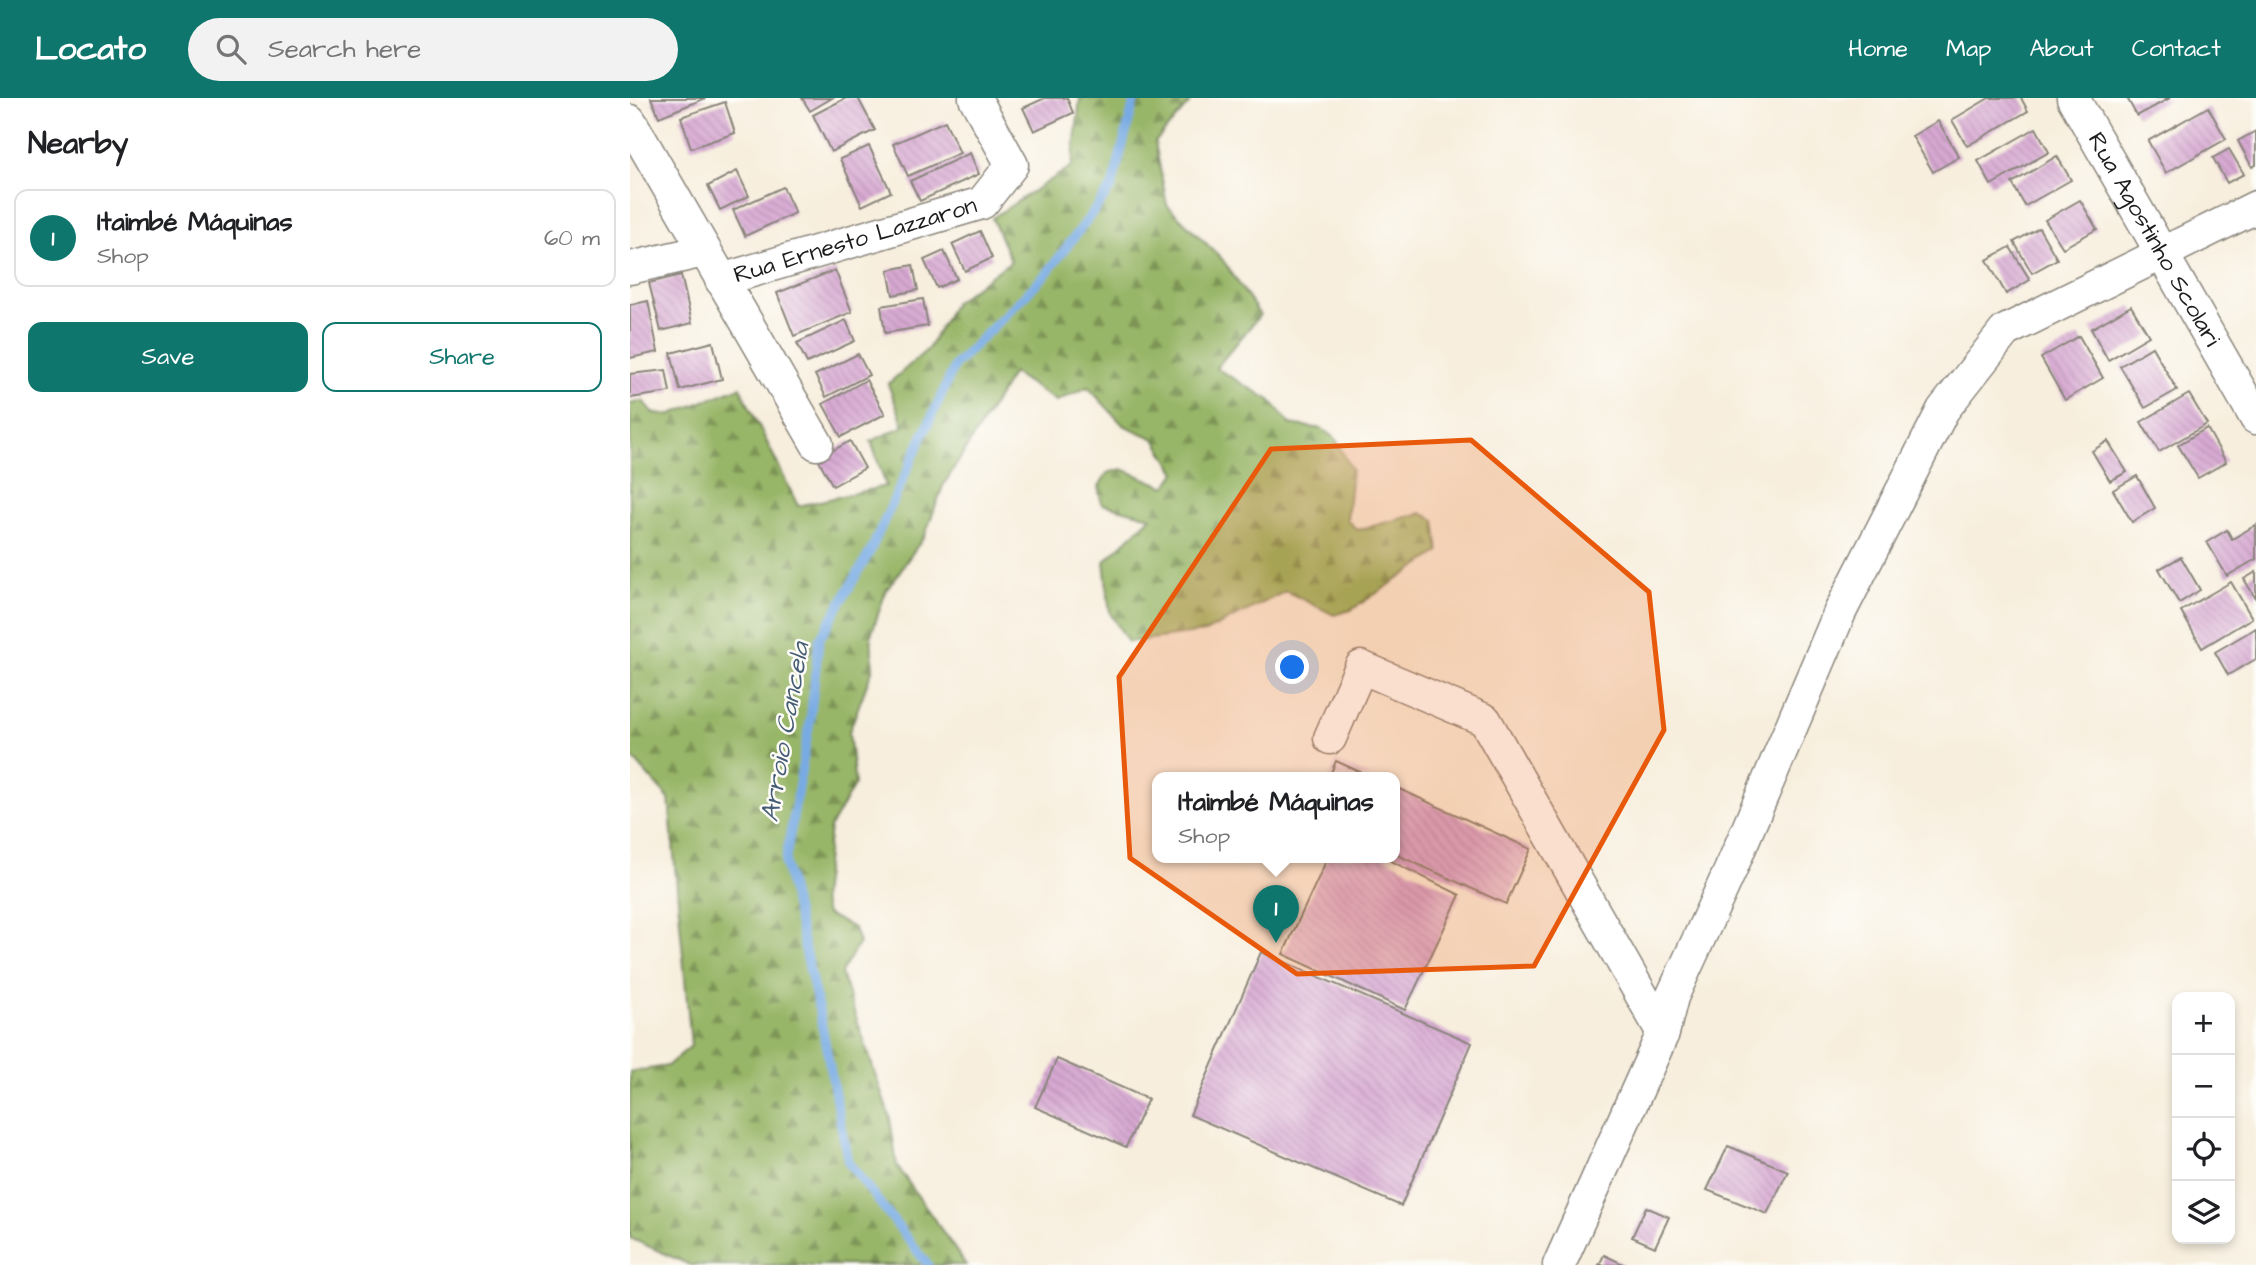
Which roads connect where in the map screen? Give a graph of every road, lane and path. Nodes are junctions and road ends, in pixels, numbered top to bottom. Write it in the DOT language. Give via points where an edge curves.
graph roads {
  1 [pos="975,98"];
  2 [pos="2073,98"];
  3 [pos="630,121"];
  4 [pos="2256,207"];
  5 [pos="704,251"];
  6 [pos="2163,253"];
  7 [pos="630,268"];
  8 [pos="721,280"];
  9 [pos="2256,418"];
  10 [pos="817,444"];
  11 [pos="1330,738"];
  12 [pos="1663,1033"];
  13 [pos="1559,1265"];
  1 -- 8 [label="street, Rua Ernesto Lazzaron" via="1012,164 982,203"];
  2 -- 6 [label="street, Rua Agostinho Scolari"];
  3 -- 5 [label="street"];
  4 -- 6 [label="street"];
  5 -- 7 [label="street, Rua Ernesto Lazzaron"];
  5 -- 8 [label="street"];
  6 -- 9 [label="street, Rua Agostinho Scolari"];
  6 -- 12 [label="street" via="2005,331 1943,410 1840,612 1672,997"];
  8 -- 10 [label="street"];
  11 -- 12 [label="street" via="1361,667 1485,720"];
  12 -- 13 [label="street"];
}
